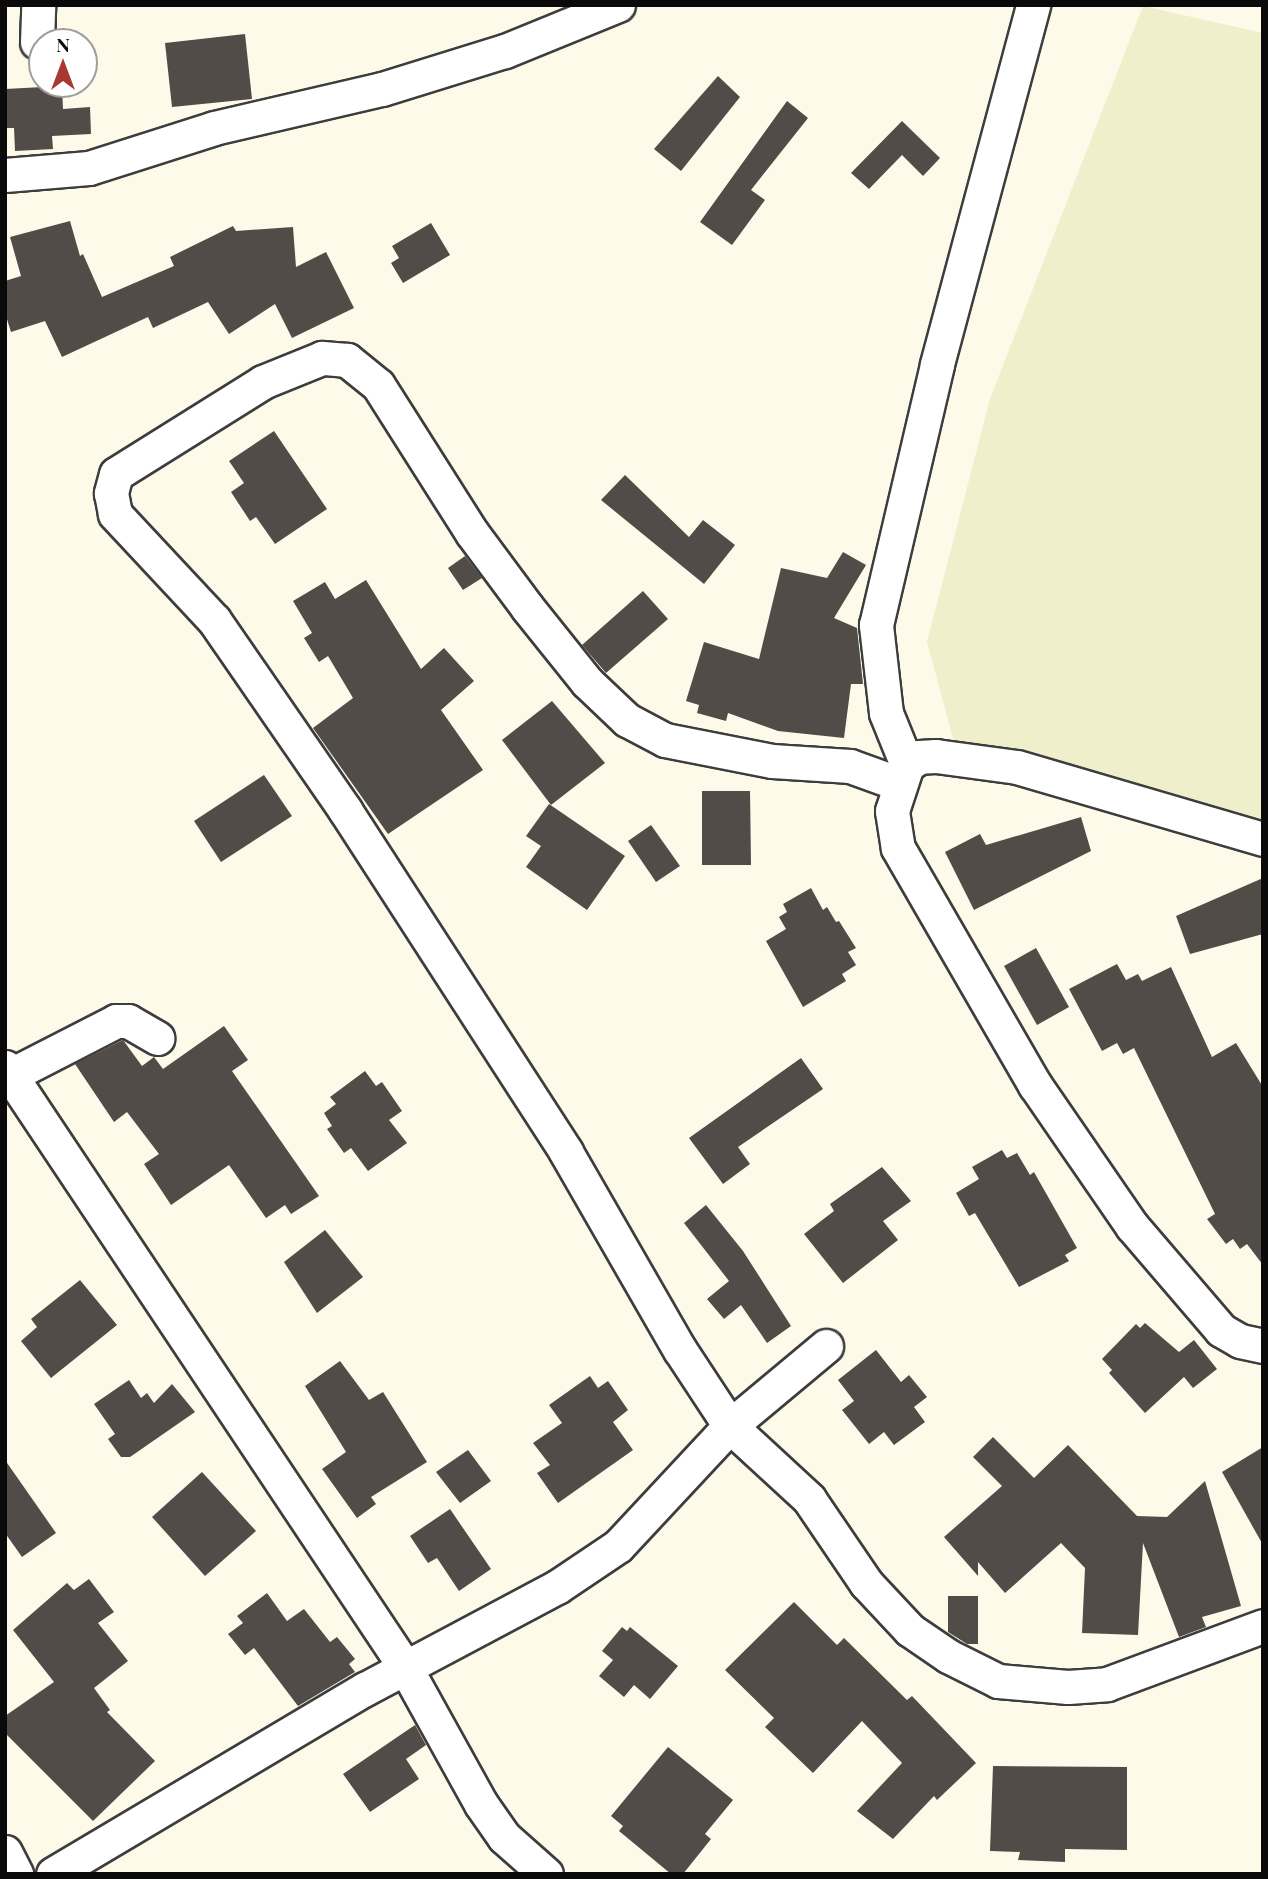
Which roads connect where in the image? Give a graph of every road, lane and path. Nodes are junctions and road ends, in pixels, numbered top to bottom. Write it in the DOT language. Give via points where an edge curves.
graph roads {
  1 [pos="38,5"];
  2 [pos="618,5"];
  3 [pos="1033,5"];
  4 [pos="37,28"];
  5 [pos="5,175"];
  6 [pos="902,774"];
  7 [pos="1263,839"];
  8 [pos="157,1038"];
  9 [pos="8,1071"];
  10 [pos="826,1346"];
  11 [pos="1263,1346"];
  12 [pos="730,1426"];
  13 [pos="1263,1626"];
  14 [pos="405,1667"];
  15 [pos="5,1852"];
  16 [pos="16,1874"];
  17 [pos="53,1874"];
  18 [pos="546,1874"];
  1 -- 4 [label="street"];
  2 -- 5 [label="street" via="505,51 382,89 214,128 89,168"];
  3 -- 6 [label="street" via="941,351 876,625 886,713"];
  6 -- 7 [label="street" via="919,757 1017,767"];
  6 -- 11 [label="street" via="892,811 898,848 1035,1086 1132,1226 1221,1330 1240,1341"];
  6 -- 12 [label="street" via="772,761 665,740 627,720 587,682 527,607 472,533 378,385 347,360 321,358 263,382 116,474 111,493 115,514 214,620 352,821 566,1152 680,1350"];
  8 -- 9 [label="street" via="128,1021 116,1021"];
  9 -- 14 [label="street"];
  10 -- 12 [label="street"];
  12 -- 13 [label="street" via="809,1499 866,1583 910,1630 948,1657 998,1681 1068,1688 1107,1684"];
  12 -- 14 [label="street" via="618,1546 557,1587"];
  14 -- 17 [label="street"];
  14 -- 18 [label="street" via="481,1804 504,1837"];
  15 -- 16 [label="street"];
}
